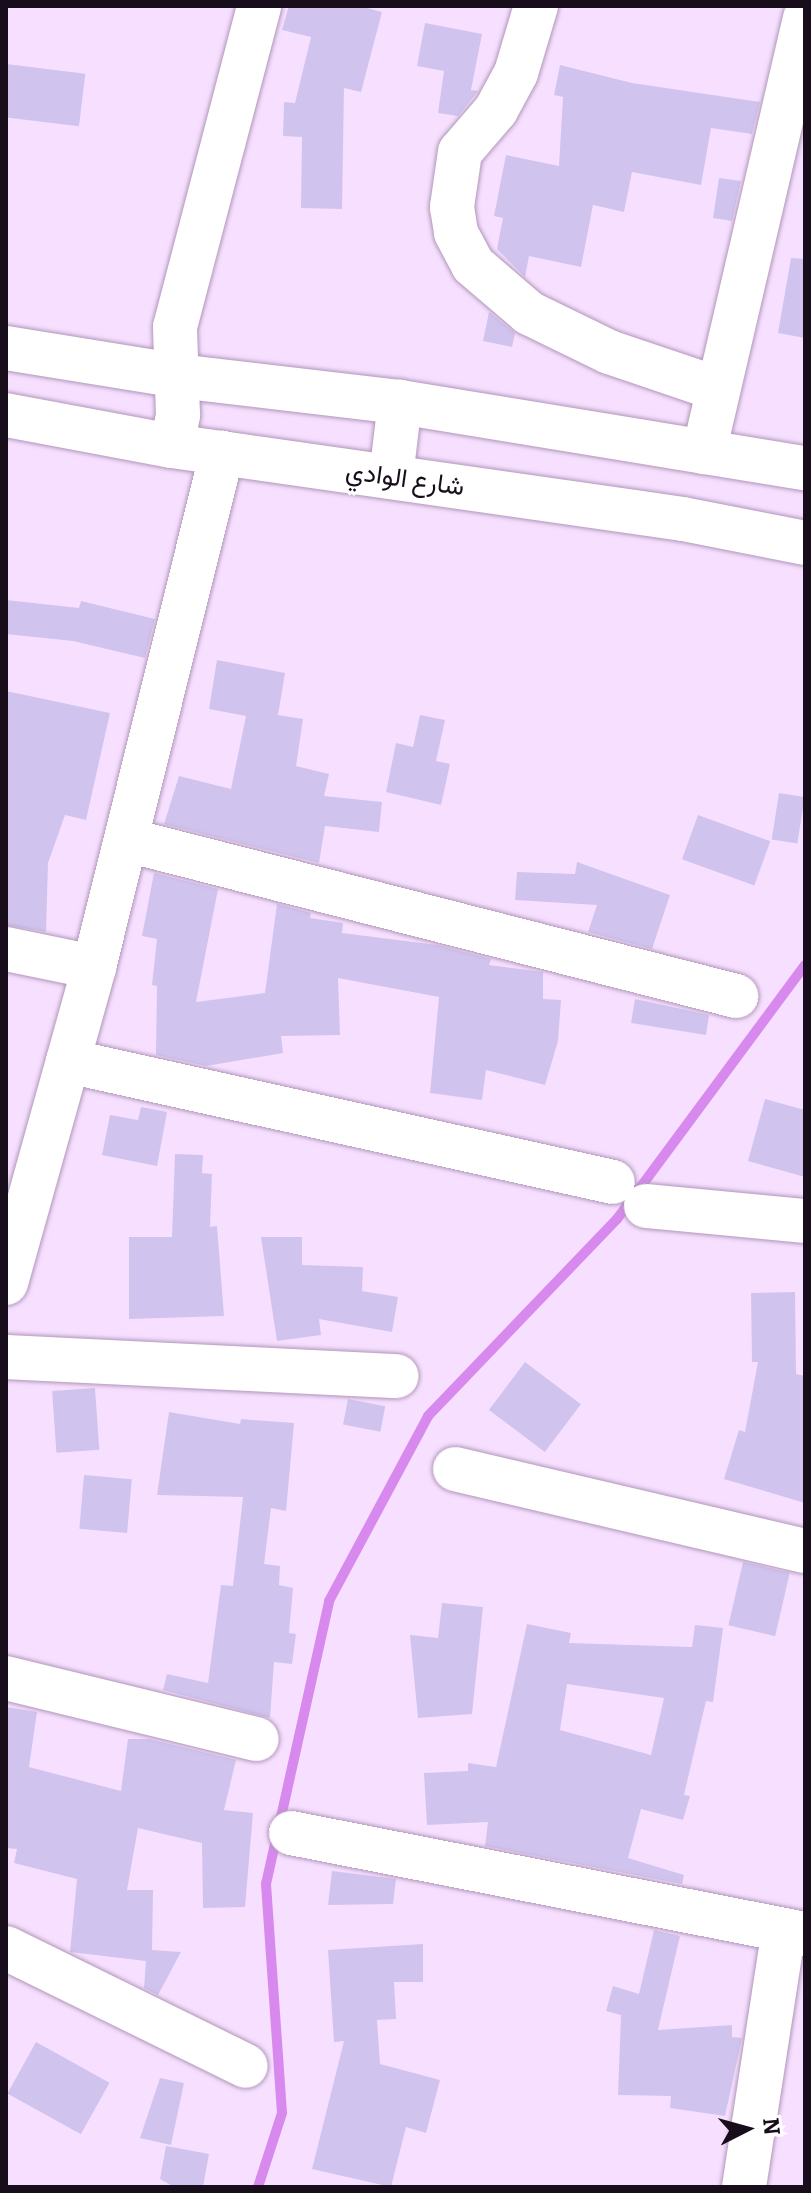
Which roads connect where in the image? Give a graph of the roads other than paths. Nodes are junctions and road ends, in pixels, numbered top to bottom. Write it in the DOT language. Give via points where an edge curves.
graph roads {
  1 [pos="259,6"];
  2 [pos="536,6"];
  3 [pos="805,18"];
  4 [pos="6,348"];
  5 [pos="178,376"];
  6 [pos="718,389"];
  7 [pos="400,402"];
  8 [pos="6,415"];
  9 [pos="172,446"];
  10 [pos="704,452"];
  11 [pos="222,453"];
  12 [pos="805,468"];
  13 [pos="391,477"];
  14 [pos="805,543"];
  15 [pos="127,840"];
  16 [pos="6,949"];
  17 [pos="94,967"];
  18 [pos="736,996"];
  19 [pos="68,1061"];
  20 [pos="805,1221"];
  21 [pos="6,1283"];
  22 [pos="6,1357"];
  23 [pos="397,1376"];
  24 [pos="455,1469"];
  25 [pos="805,1551"];
  26 [pos="6,1678"];
  27 [pos="257,1739"];
  28 [pos="291,1833"];
  29 [pos="795,1932"];
  30 [pos="6,1948"];
  31 [pos="246,2066"];
  32 [pos="744,2187"];
  1 -- 5 [label="street" via="175,327"];
  2 -- 6 [label="street" via="516,73 496,110 460,152 452,193 456,233 473,265 529,313 609,352"];
  3 -- 6 [label="street"];
  4 -- 5 [label="street"];
  5 -- 7 [label="street"];
  5 -- 9 [label="street"];
  6 -- 10 [label="street"];
  7 -- 10 [label="street"];
  7 -- 13 [label="street"];
  8 -- 9 [label="street, شارع الوادي"];
  9 -- 11 [label="street, شارع الوادي"];
  10 -- 12 [label="street"];
  11 -- 13 [label="street, شارع الوادي"];
  11 -- 15 [label="street"];
  13 -- 14 [label="street, شارع الوادي" via="683,519"];
  15 -- 17 [label="street"];
  15 -- 18 [label="street"];
  16 -- 17 [label="street"];
  17 -- 19 [label="street"];
  19 -- 20 [label="street" via="629,1194"];
  19 -- 21 [label="street"];
  22 -- 23 [label="street"];
  24 -- 25 [label="street"];
  26 -- 27 [label="street"];
  28 -- 29 [label="street"];
  29 -- 32 [label="street"];
  30 -- 31 [label="street"];
}
